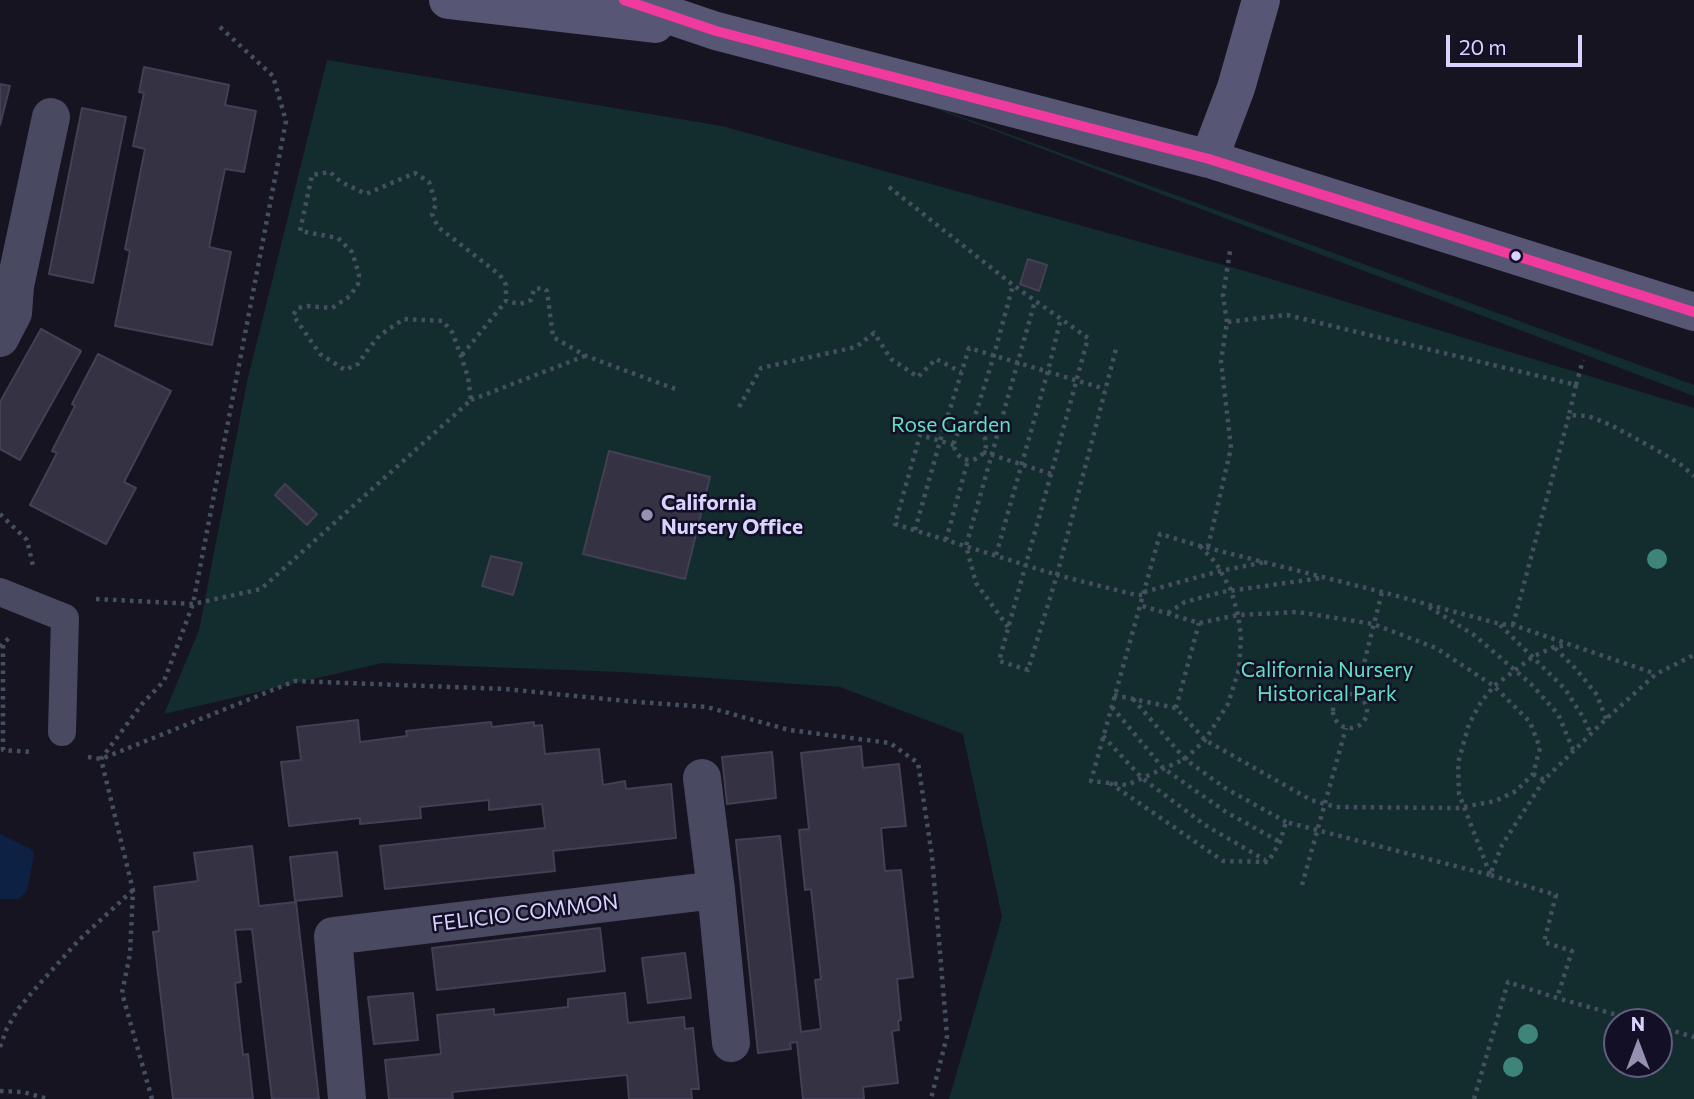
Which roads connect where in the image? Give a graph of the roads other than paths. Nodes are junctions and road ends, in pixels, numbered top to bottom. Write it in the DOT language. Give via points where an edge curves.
graph roads {
  1 [pos="448,0"];
  2 [pos="624,0"];
  3 [pos="1261,0"];
  4 [pos="716,31"];
  5 [pos="51,117"];
  6 [pos="1209,159"];
  7 [pos="8,284"];
  8 [pos="1694,312"];
  9 [pos="0,338"];
  10 [pos="0,592"];
  11 [pos="62,732"];
  12 [pos="702,778"];
  13 [pos="716,890"];
  14 [pos="731,1043"];
  15 [pos="347,1099"];
  1 -- 4 [label="main road"];
  2 -- 4 [label="main road"];
  3 -- 6 [label="main road" via="1236,88"];
  4 -- 6 [label="main road"];
  5 -- 7 [label="street"];
  6 -- 8 [label="main road"];
  7 -- 9 [label="street" via="13,313"];
  10 -- 11 [label="lane" via="65,618"];
  12 -- 13 [label="street"];
  13 -- 14 [label="street"];
  13 -- 15 [label="street, FELICIO COMMON" via="334,936"];
}
